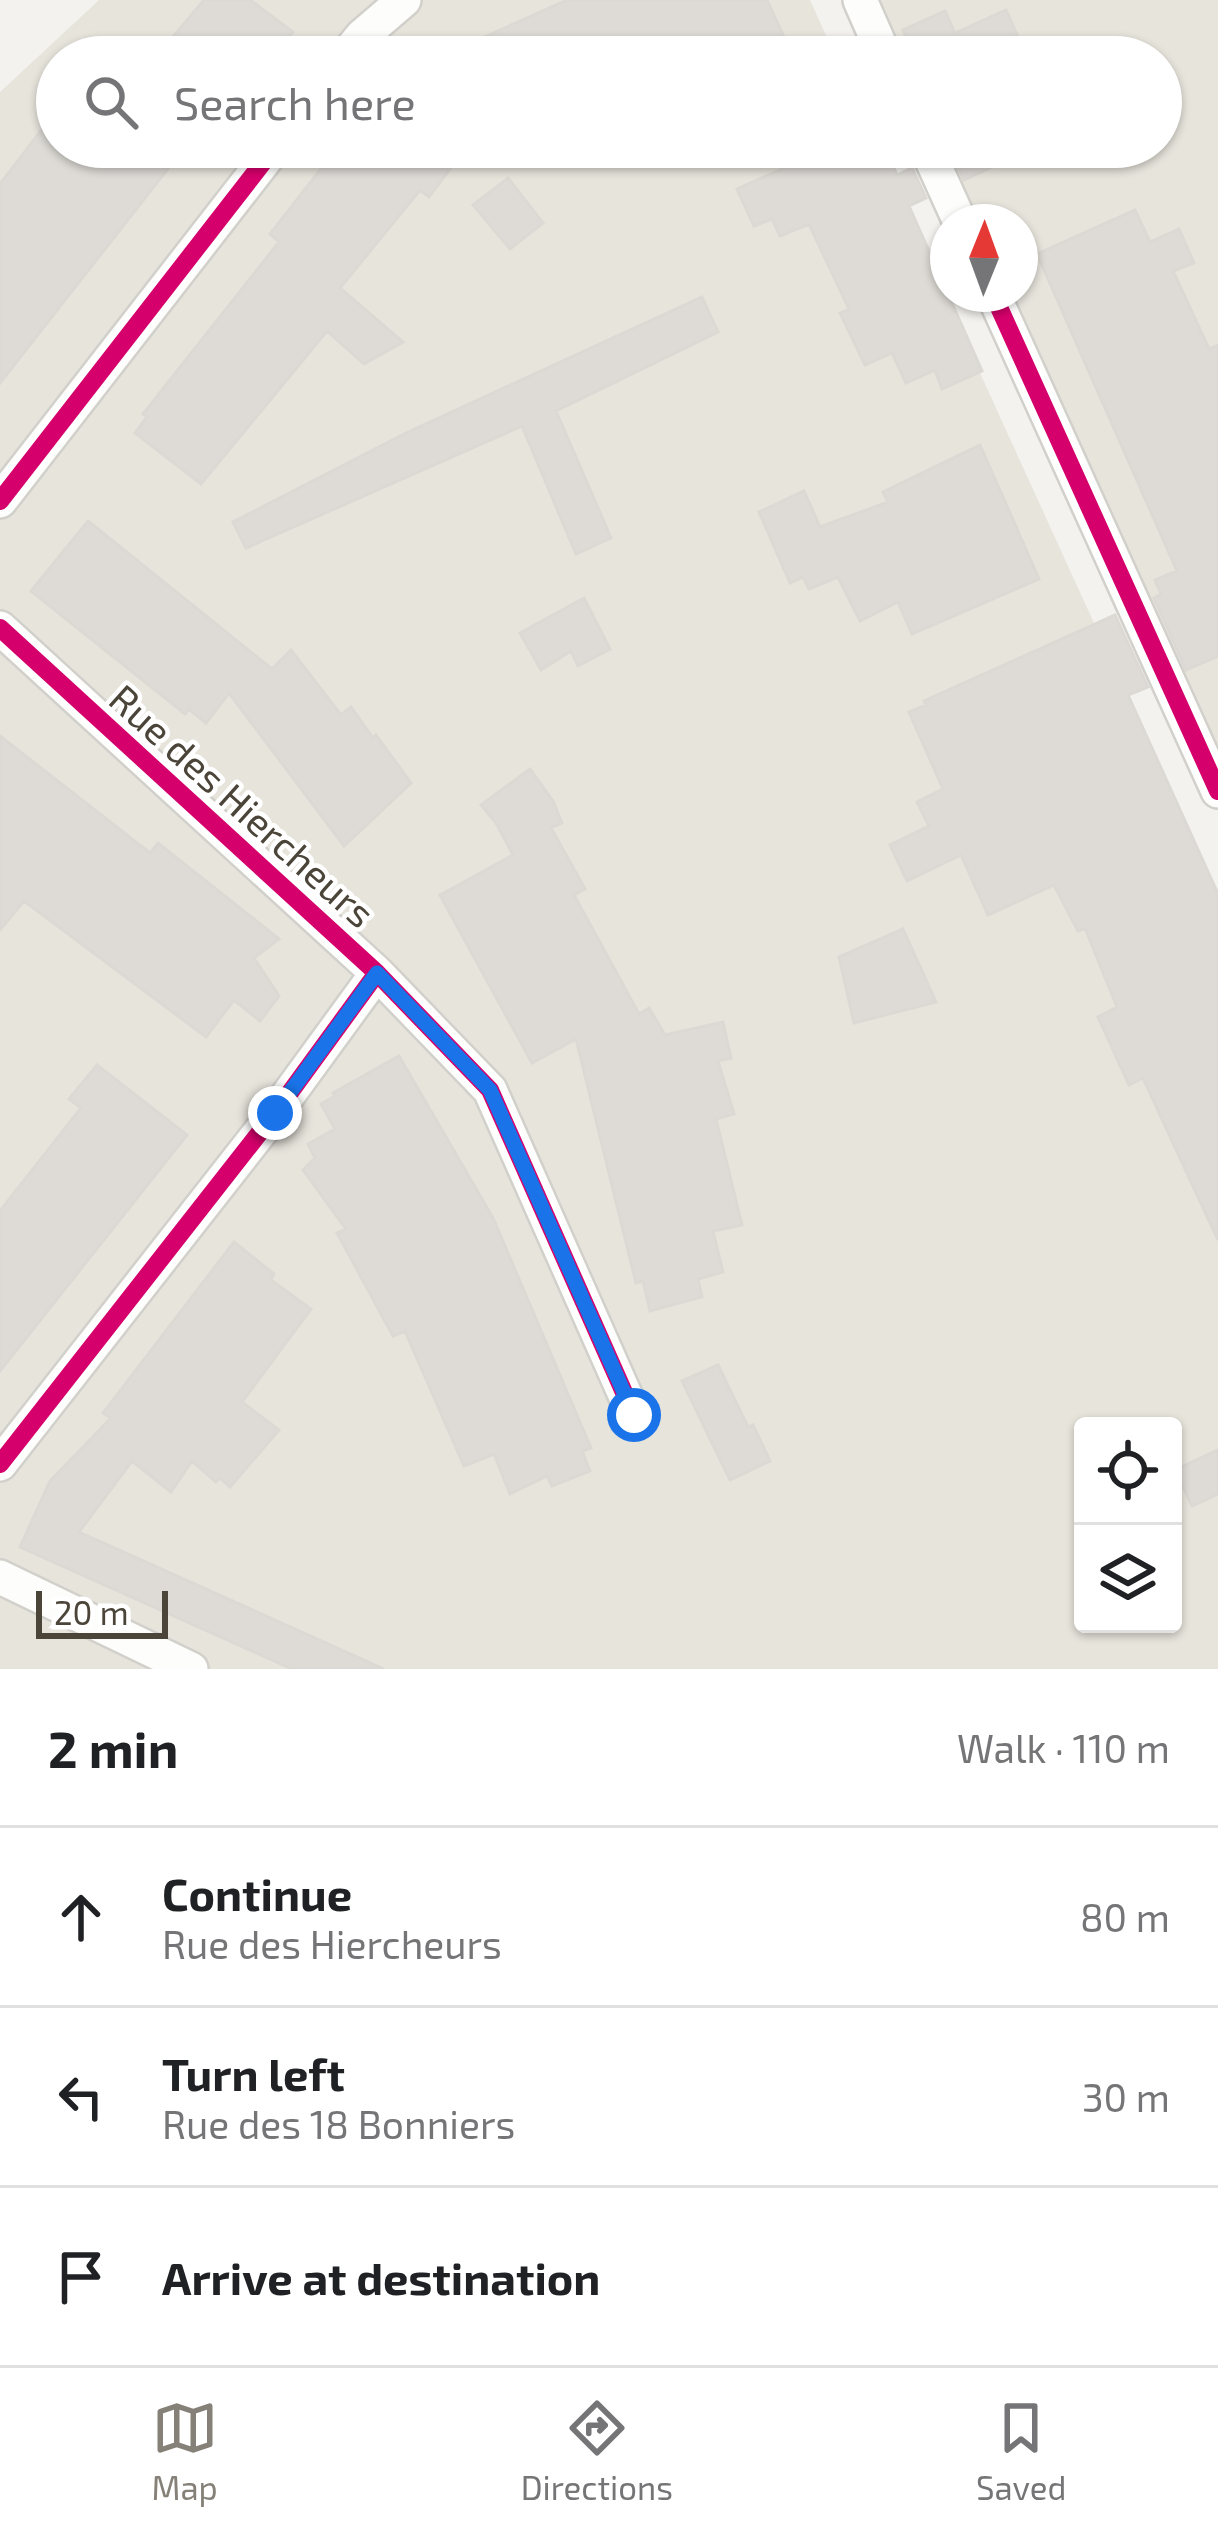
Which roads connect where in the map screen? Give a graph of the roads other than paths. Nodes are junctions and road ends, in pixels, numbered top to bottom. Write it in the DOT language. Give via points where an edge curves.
graph roads {
  1 [pos="404,0"];
  2 [pos="860,0"];
  3 [pos="362,36"];
  4 [pos="876,36"];
  5 [pos="259,168"];
  6 [pos="936,168"];
  7 [pos="952,204"];
  8 [pos="1001,312"];
  9 [pos="0,501"];
  10 [pos="0,628"];
  11 [pos="1218,791"];
  12 [pos="377,973"];
  13 [pos="634,1415"];
  14 [pos="0,1464"];
  15 [pos="0,1577"];
  16 [pos="190,1669"];
  1 -- 3 [label="street"];
  2 -- 4 [label="street"];
  5 -- 9 [label="street"];
  6 -- 7 [label="street"];
  8 -- 11 [label="street"];
  10 -- 12 [label="street, Rue des Hiercheurs"];
  12 -- 13 [label="street, Rue des Hiercheurs" via="490,1090"];
  12 -- 14 [label="street"];
  15 -- 16 [label="street"];
}
